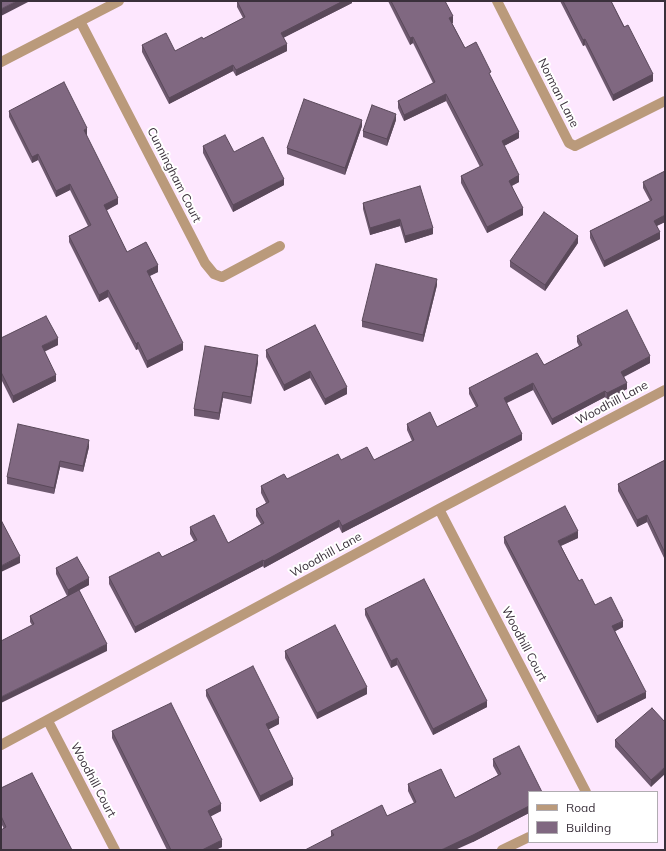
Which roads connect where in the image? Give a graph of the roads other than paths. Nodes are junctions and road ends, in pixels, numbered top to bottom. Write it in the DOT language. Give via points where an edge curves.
graph roads {
  1 [pos="119,1"];
  2 [pos="497,1"];
  3 [pos="80,21"];
  4 [pos="1,62"];
  5 [pos="665,101"];
  6 [pos="280,246"];
  7 [pos="665,390"];
  8 [pos="439,509"];
  9 [pos="48,721"];
  10 [pos="1,745"];
  11 [pos="585,791"];
  12 [pos="528,837"];
  13 [pos="116,850"];
  14 [pos="502,850"];
  1 -- 3 [label="street"];
  2 -- 5 [label="street, Norman Lane" via="569,143 575,146"];
  3 -- 4 [label="street"];
  3 -- 6 [label="street, Cunningham Court" via="205,263 214,274 222,277"];
  7 -- 8 [label="street, Woodhill Lane"];
  8 -- 9 [label="street, Woodhill Lane"];
  8 -- 11 [label="street, Woodhill Court"];
  9 -- 10 [label="street, Woodhill Lane"];
  9 -- 13 [label="street, Woodhill Court"];
  12 -- 14 [label="street"];
}
